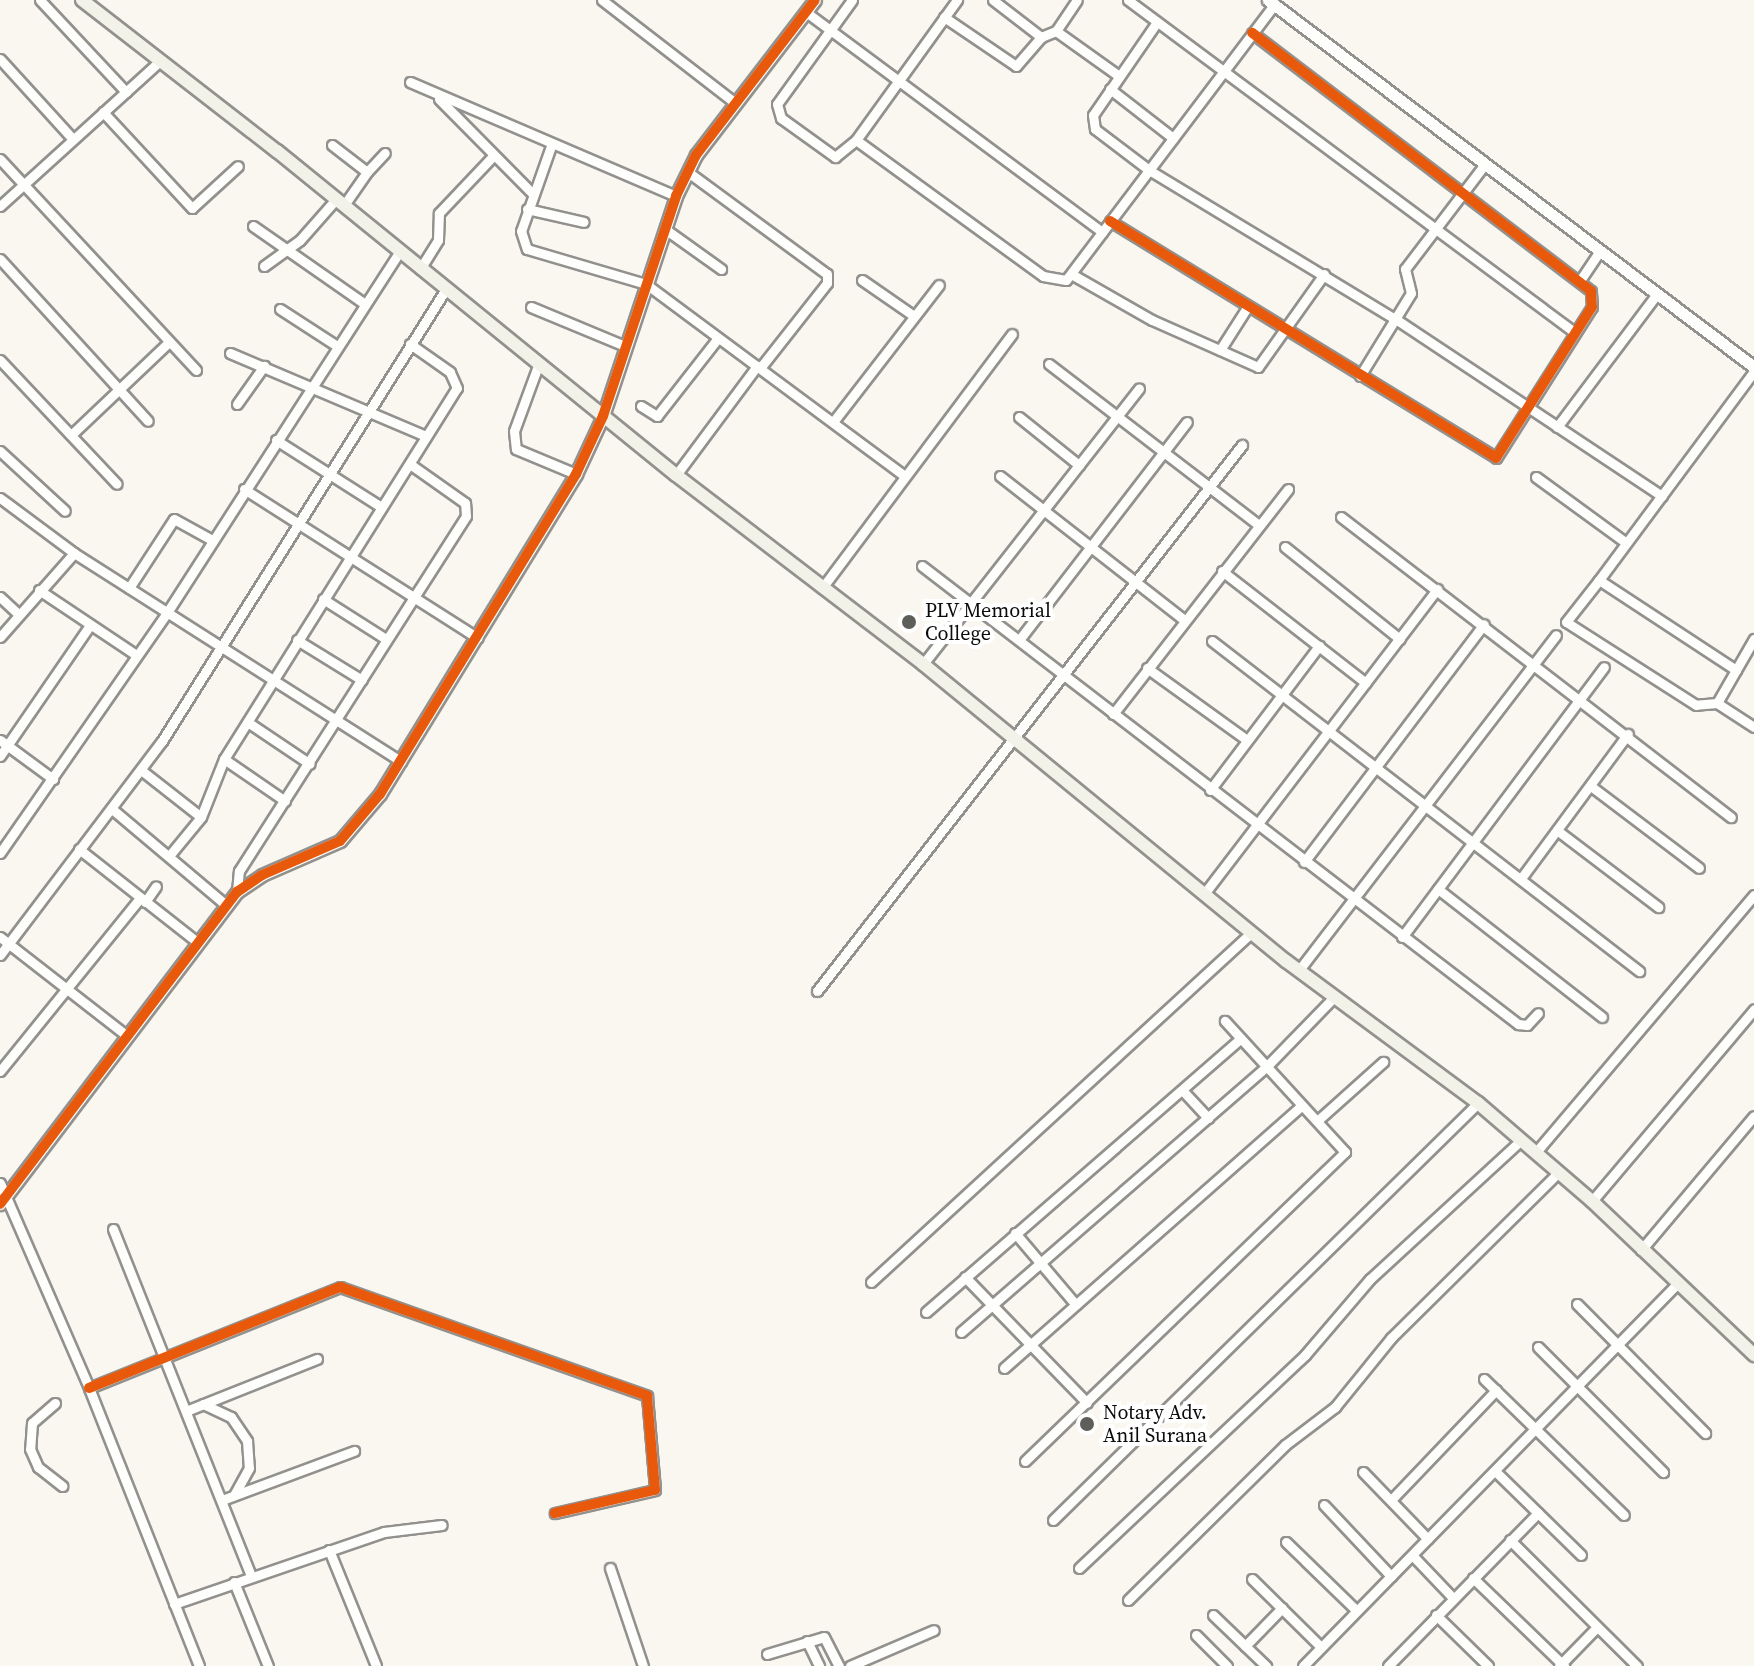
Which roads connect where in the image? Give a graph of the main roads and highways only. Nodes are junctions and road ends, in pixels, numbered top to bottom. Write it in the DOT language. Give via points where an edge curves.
graph roads {
  1 [pos="82,0"];
  2 [pos="1754,1355"];
  1 -- 2 [label="main road" via="676,475 923,664 1251,933 1478,1103 1592,1201"];
}
